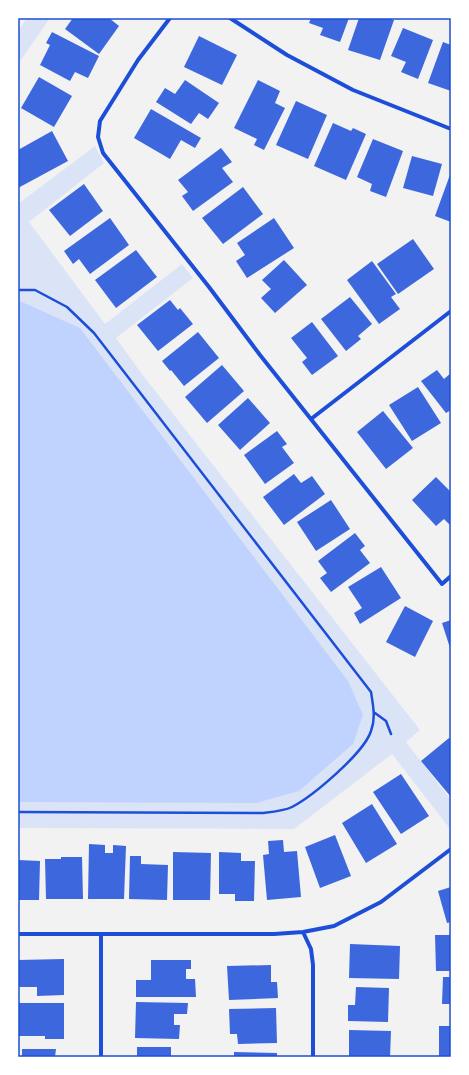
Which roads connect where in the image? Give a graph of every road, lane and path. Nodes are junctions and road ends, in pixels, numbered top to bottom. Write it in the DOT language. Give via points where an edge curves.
graph roads {
  1 [pos="170,18"];
  2 [pos="230,18"];
  3 [pos="451,128"];
  4 [pos="18,290"];
  5 [pos="451,312"];
  6 [pos="311,419"];
  7 [pos="451,576"];
  8 [pos="375,713"];
  9 [pos="391,734"];
  10 [pos="18,812"];
  11 [pos="451,849"];
  12 [pos="303,932"];
  13 [pos="18,934"];
  14 [pos="101,934"];
  15 [pos="101,1057"];
  16 [pos="313,1057"];
  1 -- 6 [label="street" via="138,60 100,121 100,147"];
  2 -- 3 [label="street" via="287,56 353,90"];
  4 -- 8 [label="path" via="35,290 67,307 94,333 371,692"];
  5 -- 6 [label="street"];
  6 -- 7 [label="street" via="442,584"];
  8 -- 9 [label="path" via="386,722"];
  8 -- 10 [label="path" via="371,732 359,750 313,792 291,808 262,813"];
  11 -- 12 [label="street" via="381,902 334,926"];
  12 -- 14 [label="street"];
  12 -- 16 [label="street" via="311,949 313,965"];
  13 -- 14 [label="street"];
  14 -- 15 [label="street"];
}
